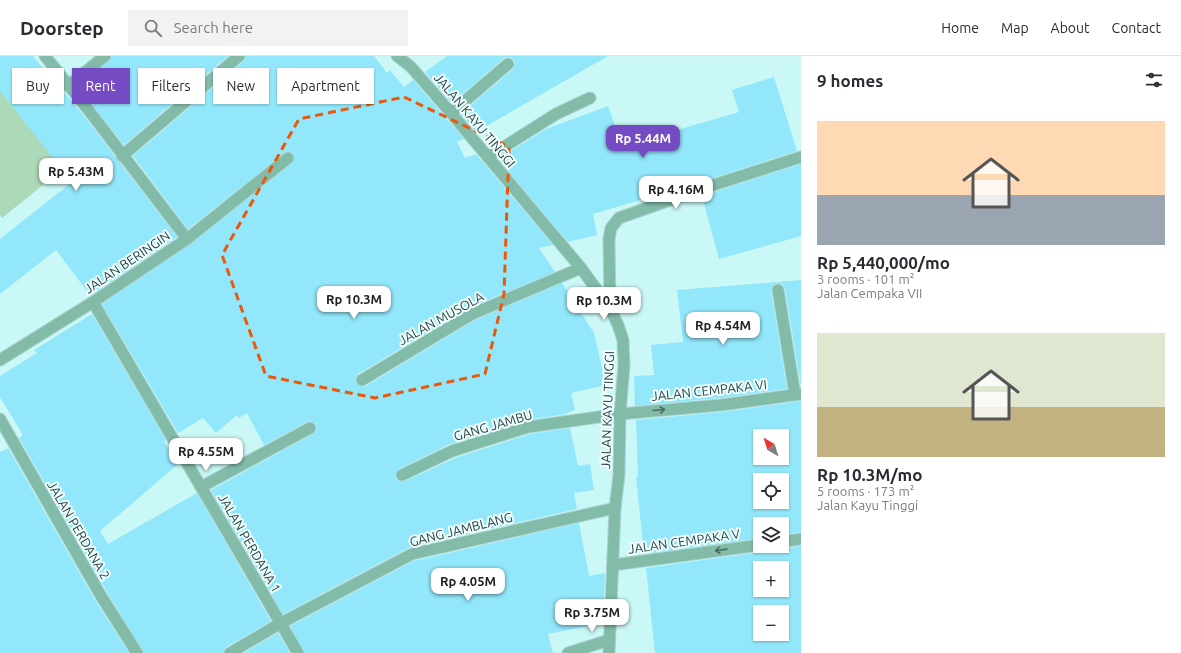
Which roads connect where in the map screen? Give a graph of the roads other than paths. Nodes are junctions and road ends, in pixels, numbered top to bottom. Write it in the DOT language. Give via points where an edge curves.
graph roads {
  1 [pos="45,56"];
  2 [pos="105,56"];
  3 [pos="239,56"];
  4 [pos="397,56"];
  5 [pos="508,64"];
  6 [pos="68,86"];
  7 [pos="590,98"];
  8 [pos="451,113"];
  9 [pos="122,156"];
  10 [pos="488,157"];
  11 [pos="801,157"];
  12 [pos="288,158"];
  13 [pos="187,239"];
  14 [pos="581,268"];
  15 [pos="778,290"];
  16 [pos="93,302"];
  17 [pos="610,308"];
  18 [pos="0,360"];
  19 [pos="362,380"];
  20 [pos="798,394"];
  21 [pos="620,414"];
  22 [pos="0,419"];
  23 [pos="310,428"];
  24 [pos="402,475"];
  25 [pos="201,487"];
  26 [pos="614,508"];
  27 [pos="801,539"];
  28 [pos="789,541"];
  29 [pos="753,546"];
  30 [pos="613,565"];
  31 [pos="281,623"];
  32 [pos="609,640"];
  33 [pos="137,653"];
  34 [pos="230,653"];
  35 [pos="298,653"];
  36 [pos="568,653"];
  37 [pos="609,653"];
  1 -- 6 [label="street, JALAN BERINGIN"];
  2 -- 6 [label="street"];
  3 -- 9 [label="street"];
  4 -- 8 [label="street, JALAN KAYU TINGGI" via="411,67"];
  5 -- 8 [label="street"];
  6 -- 9 [label="street, JALAN BERINGIN"];
  7 -- 10 [label="street" via="556,114"];
  8 -- 10 [label="street, JALAN KAYU TINGGI"];
  9 -- 13 [label="street, JALAN BERINGIN"];
  10 -- 14 [label="street, JALAN KAYU TINGGI"];
  11 -- 17 [label="street" via="619,218 611,228 609,239"];
  12 -- 13 [label="street"];
  13 -- 16 [label="street, JALAN BERINGIN"];
  14 -- 17 [label="street, JALAN KAYU TINGGI"];
  14 -- 19 [label="street, JALAN MUSOLA" via="472,314"];
  15 -- 20 [label="street"];
  16 -- 18 [label="street, JALAN BERINGIN"];
  16 -- 25 [label="street, JALAN PERDANA 1"];
  17 -- 21 [label="street, JALAN KAYU TINGGI" via="623,340 624,365"];
  21 -- 20 [label="street, JALAN CEMPAKA VI, one-way" via="721,405"];
  21 -- 24 [label="street, GANG JAMBU" via="528,427 452,451"];
  21 -- 26 [label="street, JALAN KAYU TINGGI" via="619,475"];
  22 -- 33 [label="street, JALAN PERDANA 2" via="101,596"];
  23 -- 25 [label="street"];
  25 -- 31 [label="street, JALAN PERDANA 1"];
  26 -- 30 [label="street, JALAN KAYU TINGGI"];
  26 -- 31 [label="street, GANG JAMBLANG" via="412,554"];
  27 -- 28 [label="street"];
  29 -- 30 [label="street, JALAN CEMPAKA V, one-way"];
  30 -- 32 [label="street, JALAN KAYU TINGGI"];
  31 -- 34 [label="street, GANG JAMBLANG"];
  31 -- 35 [label="street, JALAN PERDANA 1"];
  32 -- 36 [label="street"];
  32 -- 37 [label="street, JALAN KAYU TINGGI"];
}
